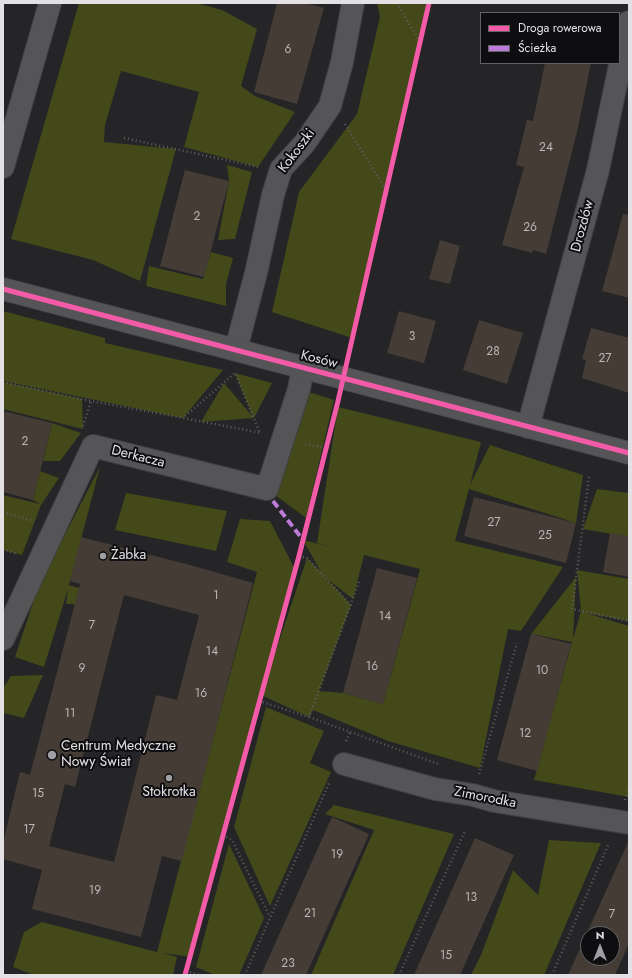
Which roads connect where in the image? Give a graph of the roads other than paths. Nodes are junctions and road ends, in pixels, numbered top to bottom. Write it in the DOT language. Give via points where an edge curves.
graph roads {
  1 [pos="50,3"];
  2 [pos="353,3"];
  3 [pos="629,22"];
  4 [pos="3,166"];
  5 [pos="3,289"];
  6 [pos="236,350"];
  7 [pos="303,368"];
  8 [pos="528,427"];
  9 [pos="629,454"];
  10 [pos="3,639"];
  11 [pos="344,764"];
  12 [pos="626,815"];
  1 -- 4 [label="street"];
  2 -- 6 [label="street, Kokoszki" via="342,62 330,106 304,144 281,169"];
  3 -- 8 [label="street, Drozdów" via="598,170"];
  5 -- 6 [label="street, Kosów"];
  6 -- 7 [label="street, Kosów"];
  7 -- 8 [label="street, Kosów"];
  7 -- 10 [label="street, Derkacza" via="299,389 267,489 93,446"];
  8 -- 9 [label="street, Kosów"];
  11 -- 12 [label="street, Zimorodka" via="434,789 494,801"];
}
